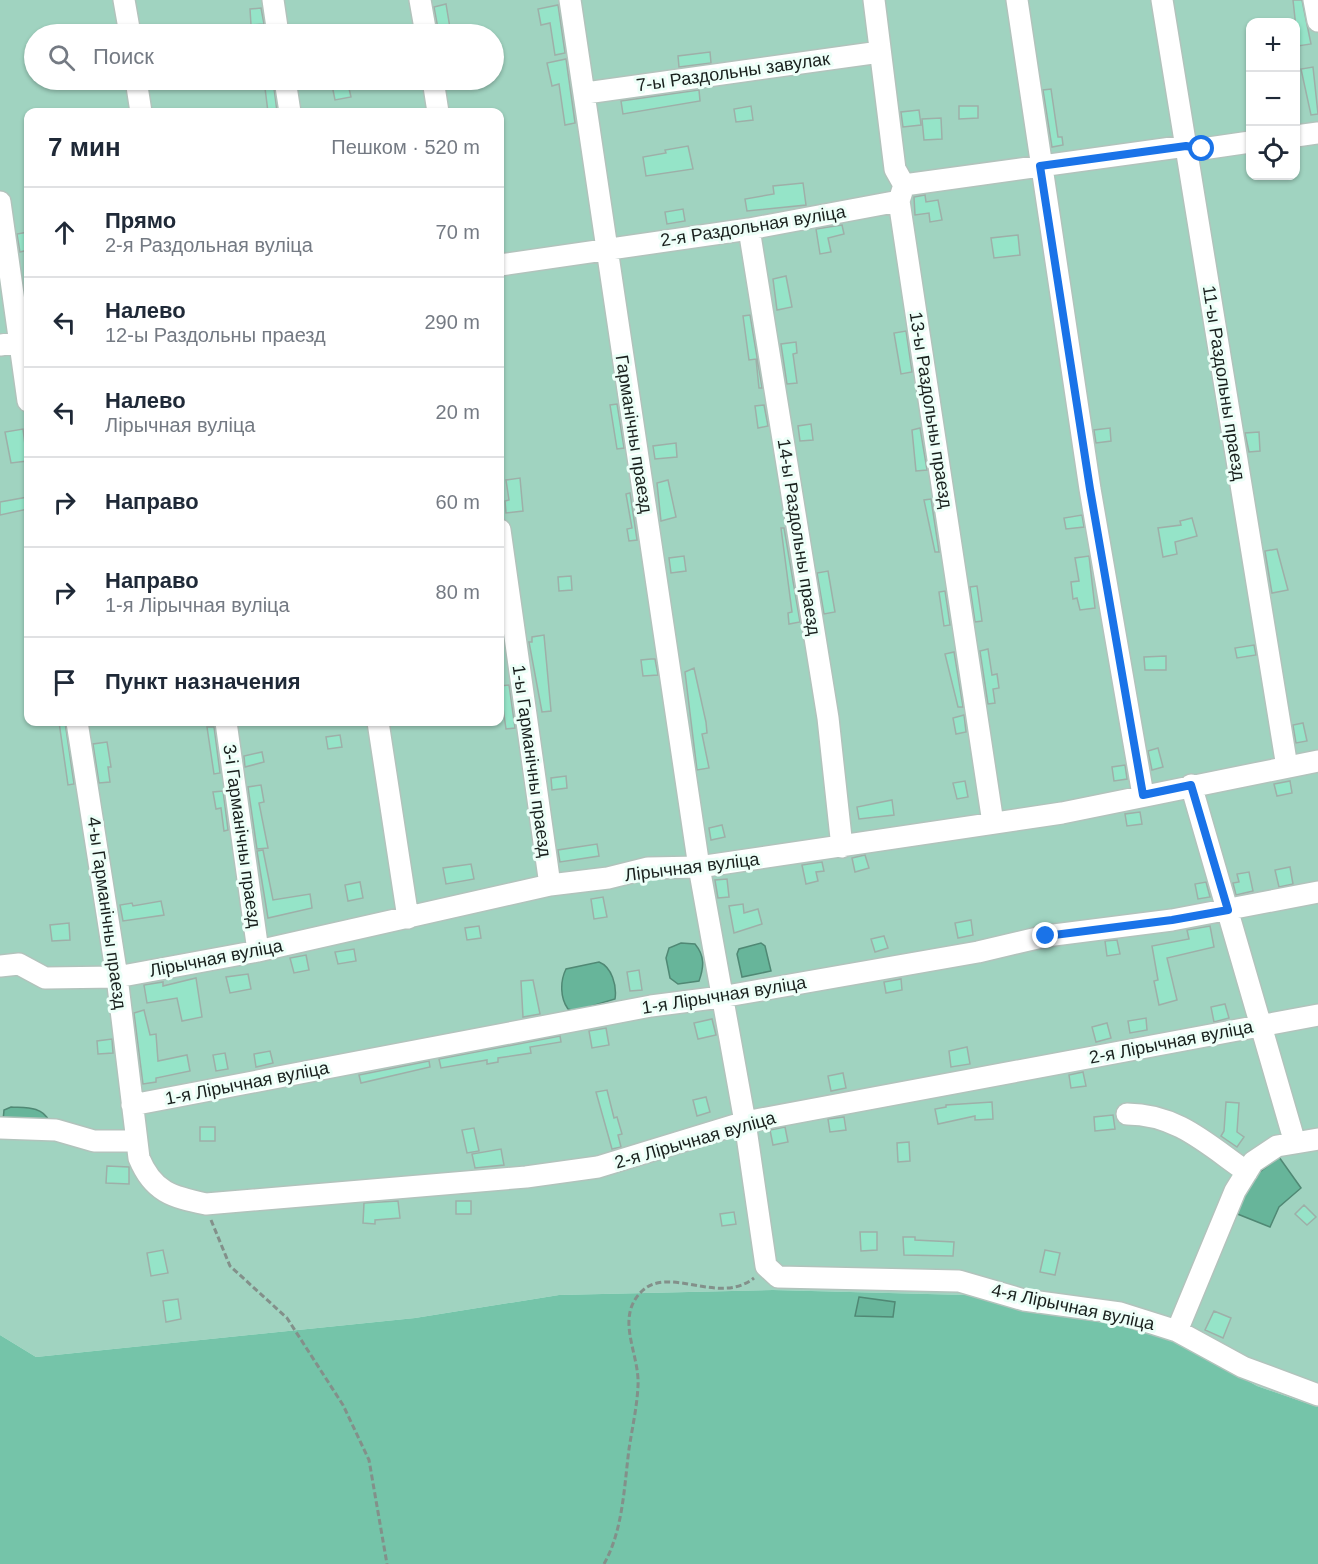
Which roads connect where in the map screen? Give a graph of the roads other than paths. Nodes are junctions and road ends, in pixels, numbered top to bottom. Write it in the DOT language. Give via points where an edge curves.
graph roads {
  1 [pos="124,0"];
  2 [pos="273,0"];
  3 [pos="420,0"];
  4 [pos="570,0"];
  5 [pos="874,0"];
  6 [pos="1017,0"];
  7 [pos="1162,0"];
  8 [pos="1314,0"];
  9 [pos="1318,21"];
  10 [pos="128,24"];
  11 [pos="277,24"];
  12 [pos="424,24"];
  13 [pos="880,52"];
  14 [pos="138,90"];
  15 [pos="287,90"];
  16 [pos="435,90"];
  17 [pos="586,93"];
  18 [pos="140,108"];
  19 [pos="289,108"];
  20 [pos="437,108"];
  21 [pos="1318,133"];
  22 [pos="1300,135"];
  23 [pos="1246,143"];
  24 [pos="1186,146"];
  25 [pos="1040,166"];
  26 [pos="902,193"];
  27 [pos="0,202"];
  28 [pos="749,229"];
  29 [pos="607,250"];
  30 [pos="504,264"];
  31 [pos="16,343"];
  32 [pos="24,382"];
  33 [pos="504,558"];
  34 [pos="78,726"];
  35 [pos="227,726"];
  36 [pos="379,726"];
  37 [pos="1318,761"];
  38 [pos="1287,767"];
  39 [pos="1191,785"];
  40 [pos="1143,795"];
  41 [pos="993,823"];
  42 [pos="842,847"];
  43 [pos="699,867"];
  44 [pos="550,885"];
  45 [pos="1318,892"];
  46 [pos="1228,910"];
  47 [pos="408,918"];
  48 [pos="258,951"];
  49 [pos="0,966"];
  50 [pos="117,977"];
  51 [pos="721,997"];
  52 [pos="1318,1015"];
  53 [pos="1261,1026"];
  54 [pos="132,1105"];
  55 [pos="1127,1114"];
  56 [pos="745,1122"];
  57 [pos="0,1128"];
  58 [pos="1318,1139"];
  59 [pos="137,1141"];
  60 [pos="1295,1143"];
  61 [pos="1247,1172"];
  62 [pos="775,1274"];
  63 [pos="1178,1331"];
  64 [pos="1318,1395"];
  1 -- 10 [label="lane"];
  2 -- 11 [label="lane"];
  3 -- 12 [label="lane"];
  4 -- 17 [label="lane, Гарманічны праезд"];
  5 -- 13 [label="lane, 13-ы Раздольны праезд"];
  6 -- 25 [label="lane"];
  7 -- 24 [label="lane, 11-ы Раздольны праезд"];
  8 -- 9 [label="lane"];
  13 -- 17 [label="lane, 7-ы Раздольны завулак"];
  13 -- 26 [label="lane, 13-ы Раздольны праезд" via="895,169"];
  14 -- 18 [label="lane"];
  15 -- 19 [label="lane"];
  16 -- 20 [label="lane"];
  17 -- 29 [label="lane, Гарманічны праезд"];
  21 -- 22 [label="lane"];
  23 -- 24 [label="lane, 2-я Раздольная вуліца" via="1202,149"];
  24 -- 25 [label="lane, 2-я Раздольная вуліца"];
  24 -- 38 [label="lane, 11-ы Раздольны праезд"];
  25 -- 26 [label="lane, 2-я Раздольная вуліца"];
  25 -- 40 [label="lane"];
  26 -- 28 [label="lane, 2-я Раздольная вуліца"];
  26 -- 41 [label="lane, 13-ы Раздольны праезд"];
  27 -- 31 [label="lane"];
  28 -- 29 [label="lane, 2-я Раздольная вуліца"];
  28 -- 42 [label="lane, 14-ы Раздольны праезд" via="828,718"];
  29 -- 30 [label="lane, 2-я Раздольная вуліца"];
  29 -- 43 [label="lane, Гарманічны праезд"];
  31 -- 32 [label="lane"];
  33 -- 44 [label="lane, 1-ы Гарманічны праезд"];
  34 -- 50 [label="lane, 4-ы Гарманічны праезд"];
  35 -- 48 [label="lane, 3-і Гарманічны праезд"];
  36 -- 47 [label="lane"];
  37 -- 38 [label="lane, Лірычная вуліца"];
  38 -- 39 [label="lane, Лірычная вуліца"];
  39 -- 40 [label="lane, Лірычная вуліца"];
  39 -- 46 [label="lane"];
  40 -- 41 [label="lane, Лірычная вуліца"];
  41 -- 42 [label="lane, Лірычная вуліца"];
  42 -- 43 [label="lane, Лірычная вуліца"];
  43 -- 44 [label="lane, Лірычная вуліца" via="648,868 608,878"];
  43 -- 51 [label="lane, Гарманічны праезд"];
  44 -- 47 [label="lane, Лірычная вуліца"];
  45 -- 46 [label="lane, 1-я Лірычная вуліца"];
  46 -- 51 [label="lane, 1-я Лірычная вуліца" via="1046,936 978,952"];
  46 -- 53 [label="lane"];
  47 -- 48 [label="lane, Лірычная вуліца"];
  48 -- 50 [label="lane, Лірычная вуліца"];
  49 -- 50 [label="lane, Лірычная вуліца" via="19,964 45,978"];
  50 -- 54 [label="lane, 4-ы Гарманічны праезд"];
  51 -- 54 [label="lane, 1-я Лірычная вуліца" via="651,1006"];
  51 -- 56 [label="lane, Гарманічны праезд"];
  52 -- 53 [label="lane, 2-я Лірычная вуліца"];
  53 -- 56 [label="lane, 2-я Лірычная вуліца"];
  53 -- 60 [label="lane"];
  54 -- 59 [label="lane, 2-я Лірычная вуліца"];
  55 -- 61 [label="lane" via="1149,1114 1178,1124"];
  56 -- 59 [label="lane, 2-я Лірычная вуліца" via="598,1167 526,1177 206,1204 172,1197 146,1175"];
  56 -- 62 [label="lane, Гарманічны праезд" via="766,1266"];
  57 -- 59 [label="lane" via="56,1130 94,1141"];
  58 -- 60 [label="lane"];
  60 -- 61 [label="lane" via="1276,1146"];
  61 -- 63 [label="lane" via="1235,1191"];
  62 -- 63 [label="lane, 4-я Лірычная вуліца" via="959,1281 1024,1300 1120,1313"];
  63 -- 64 [label="lane, 4-я Лірычная вуліца" via="1244,1367"];
}
